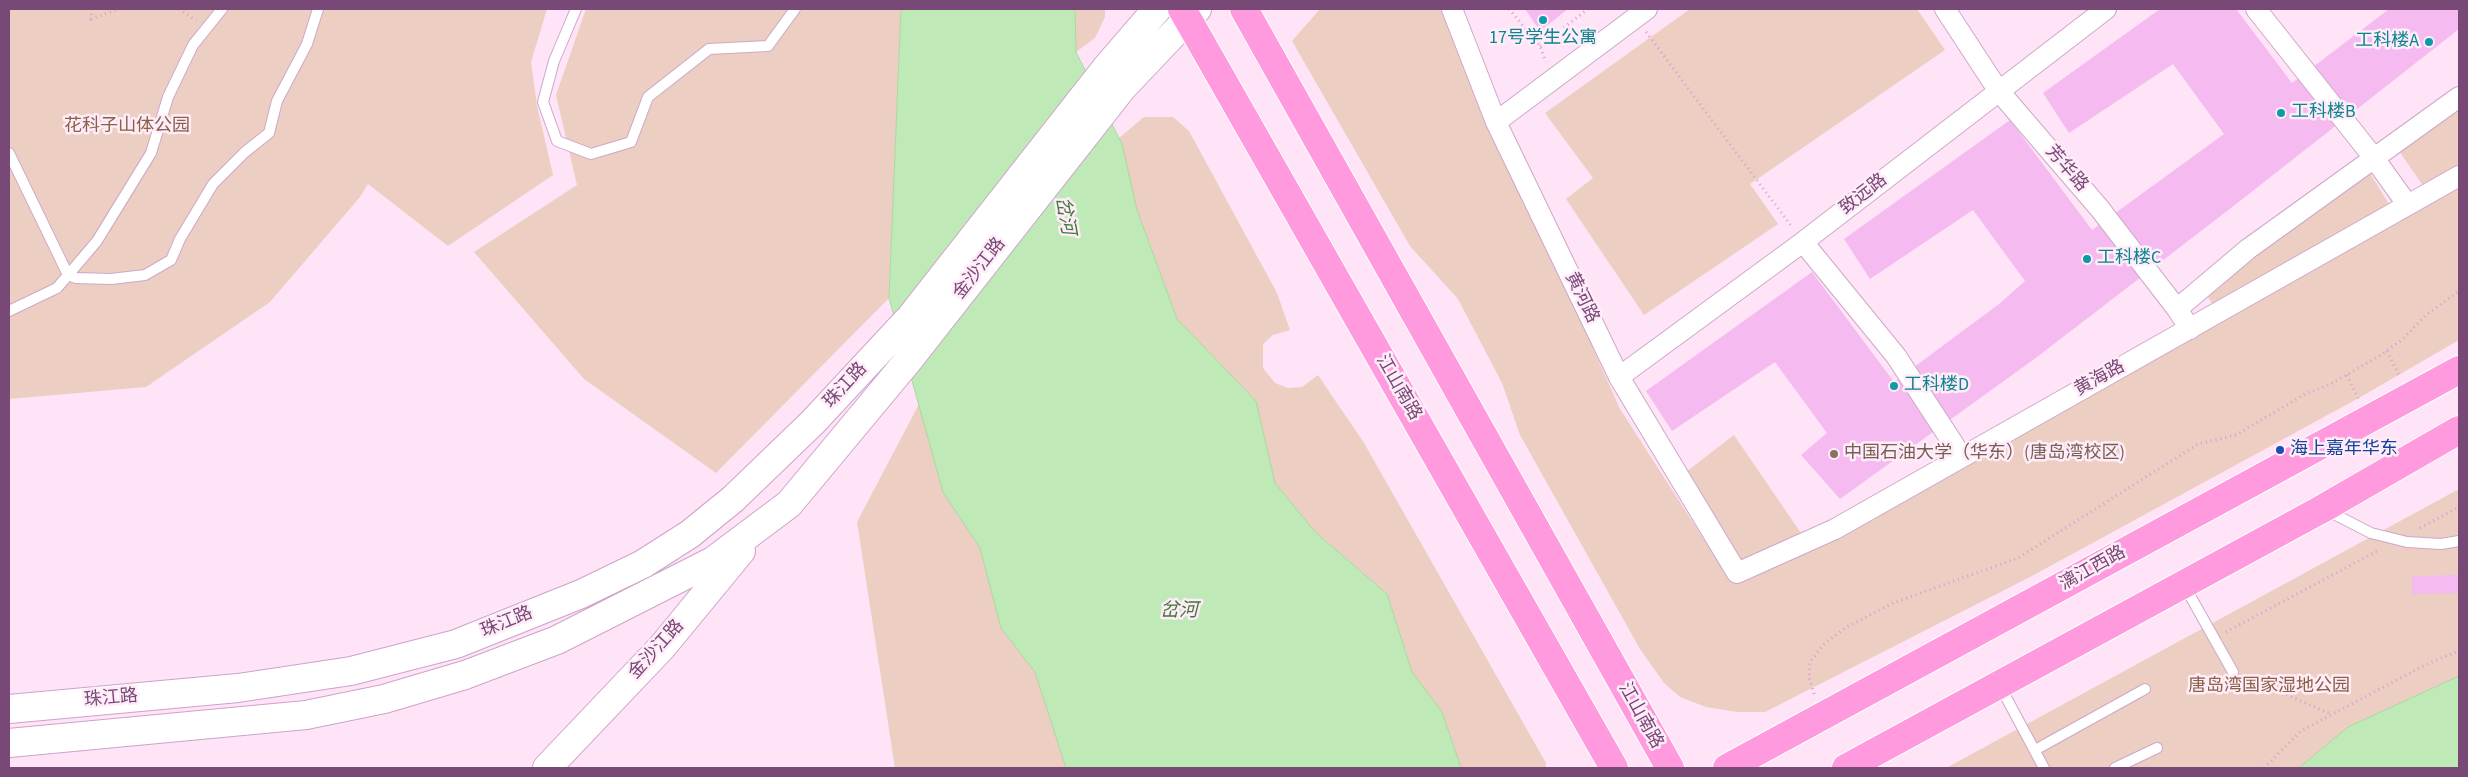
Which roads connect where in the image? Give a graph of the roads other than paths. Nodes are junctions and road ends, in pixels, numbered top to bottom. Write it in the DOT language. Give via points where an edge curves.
graph roads {
  1 [pos="222,9"];
  2 [pos="318,9"];
  3 [pos="576,9"];
  4 [pos="795,9"];
  5 [pos="1157,9"];
  6 [pos="1244,9"];
  7 [pos="1452,9"];
  8 [pos="1946,9"];
  9 [pos="2106,9"];
  10 [pos="2256,9"];
  11 [pos="1189,12"];
  12 [pos="1641,13"];
  13 [pos="1115,78"];
  14 [pos="1998,90"];
  15 [pos="2459,97"];
  16 [pos="1496,122"];
  17 [pos="9,153"];
  18 [pos="2374,158"];
  19 [pos="2459,176"];
  20 [pos="2407,204"];
  21 [pos="1803,242"];
  22 [pos="68,275"];
  23 [pos="2177,308"];
  24 [pos="9,310"];
  25 [pos="906,322"];
  26 [pos="2190,329"];
  27 [pos="2459,370"];
  28 [pos="1619,377"];
  29 [pos="2459,430"];
  30 [pos="1962,456"];
  31 [pos="732,499"];
  32 [pos="2322,508"];
  33 [pos="761,526"];
  34 [pos="2459,540"];
  35 [pos="1736,573"];
  36 [pos="2183,584"];
  37 [pos="2233,672"];
  38 [pos="1999,685"];
  39 [pos="2145,689"];
  40 [pos="9,709"];
  41 [pos="9,743"];
  42 [pos="2157,748"];
  43 [pos="2034,750"];
  44 [pos="547,768"];
  45 [pos="1614,768"];
  46 [pos="1670,768"];
  47 [pos="1727,768"];
  48 [pos="1846,768"];
  49 [pos="2044,768"];
  50 [pos="2115,768"];
  1 -- 22 [label="lane" via="193,45 168,97 151,153 97,240"];
  2 -- 22 [label="lane" via="306,44 277,101 268,133 213,184 171,260 145,275 111,279"];
  3 -- 4 [label="lane" via="554,61 543,102 557,141 590,154 631,142 648,97 709,49 768,46"];
  5 -- 13 [label="main road, 金沙江路"];
  6 -- 46 [label="main road, 江山南路"];
  7 -- 16 [label="street, 黄河路"];
  8 -- 14 [label="street, 芳华路"];
  9 -- 14 [label="street, 致远路"];
  10 -- 18 [label="street"];
  11 -- 13 [label="main road, 金沙江路"];
  11 -- 45 [label="main road, 江山南路"];
  12 -- 16 [label="street"];
  13 -- 25 [label="main road, 金沙江路"];
  13 -- 33 [label="main road, 金沙江路" via="907,362 789,504"];
  14 -- 21 [label="street, 致远路"];
  14 -- 23 [label="street, 芳华路" via="2100,209"];
  15 -- 18 [label="street"];
  16 -- 28 [label="street, 黄河路"];
  17 -- 22 [label="lane"];
  18 -- 20 [label="street"];
  18 -- 23 [label="street" via="2248,249"];
  19 -- 20 [label="street, 黄海路"];
  20 -- 26 [label="street, 黄海路"];
  21 -- 28 [label="street, 致远路"];
  21 -- 30 [label="street" via="1896,356"];
  22 -- 24 [label="lane" via="57,288"];
  23 -- 26 [label="street, 芳华路"];
  25 -- 31 [label="main road, 珠江路" via="813,422"];
  25 -- 33 [label="main road, 金沙江路"];
  26 -- 30 [label="street, 黄海路"];
  27 -- 47 [label="main road, 漓江西路"];
  28 -- 35 [label="street, 黄河路"];
  29 -- 32 [label="main road"];
  30 -- 35 [label="street, 黄海路" via="1835,529"];
  31 -- 33 [label="main road"];
  31 -- 40 [label="main road, 珠江路" via="690,534 643,564 581,594 456,644 351,671 238,688"];
  32 -- 34 [label="lane" via="2371,533 2398,540 2441,544"];
  32 -- 36 [label="main road"];
  33 -- 41 [label="main road, 珠江路" via="713,561 557,640 465,675 384,699 306,715"];
  33 -- 44 [label="main road, 金沙江路" via="662,647"];
  36 -- 37 [label="lane"];
  36 -- 38 [label="main road"];
  38 -- 43 [label="lane"];
  38 -- 48 [label="main road"];
  39 -- 43 [label="lane"];
  42 -- 50 [label="lane"];
  43 -- 49 [label="lane"];
}
